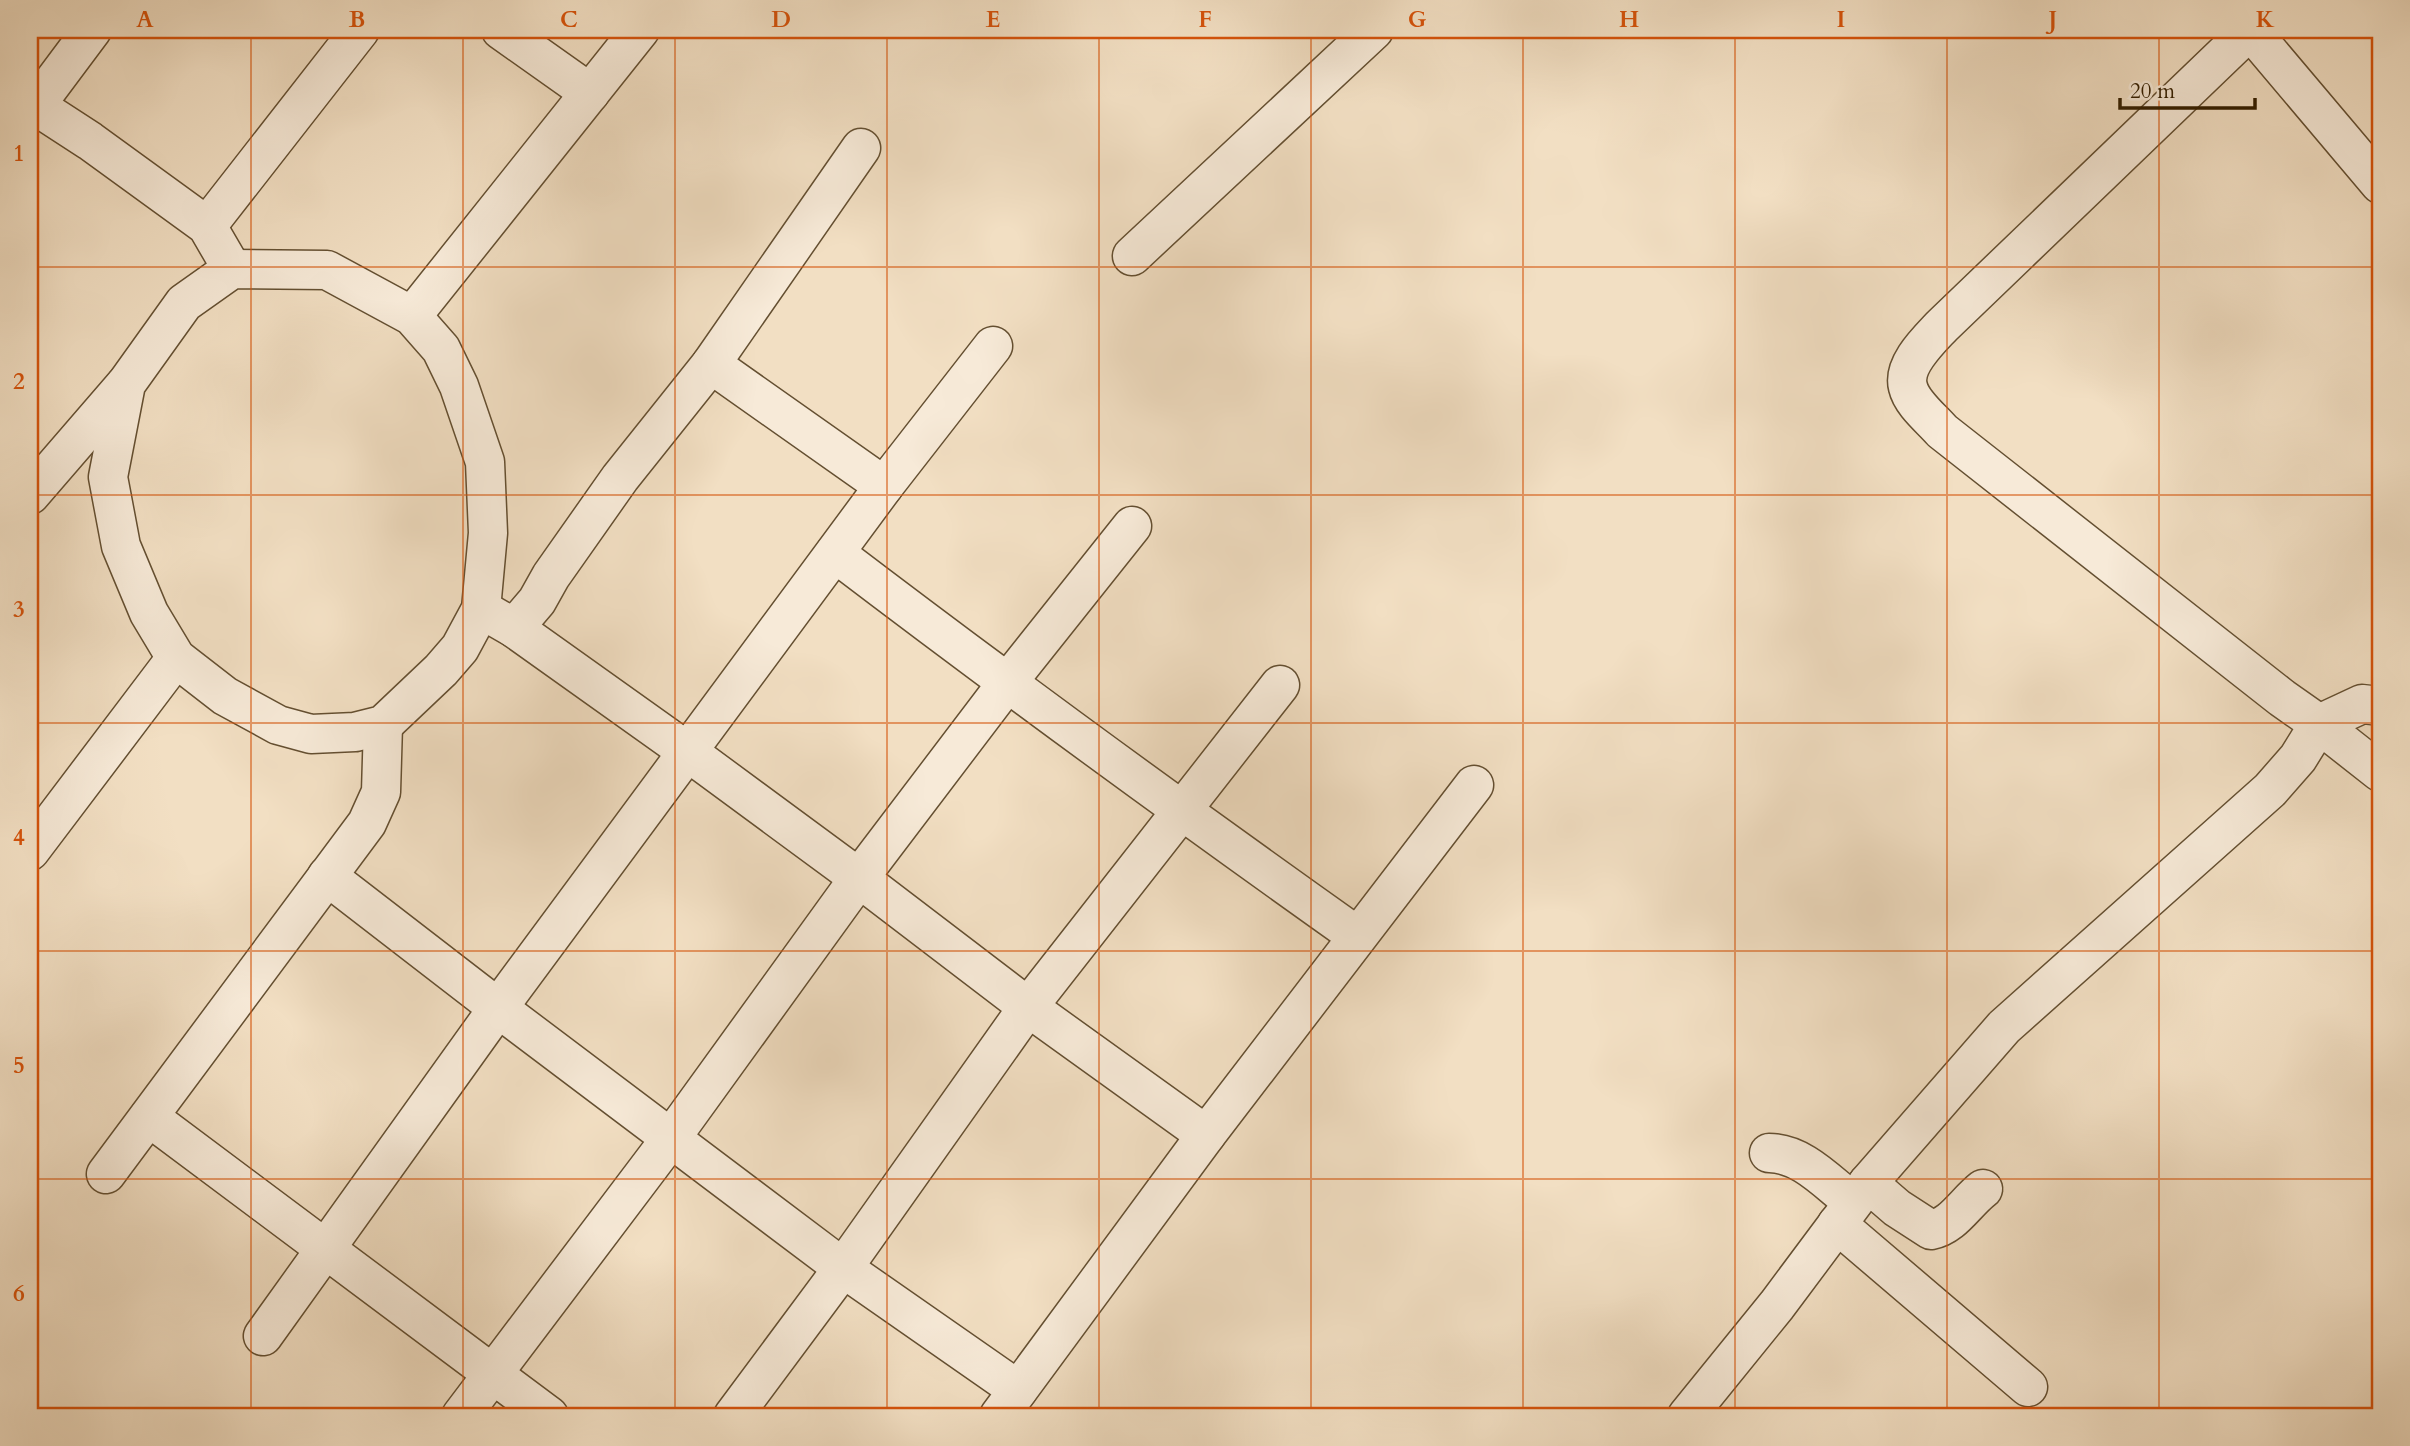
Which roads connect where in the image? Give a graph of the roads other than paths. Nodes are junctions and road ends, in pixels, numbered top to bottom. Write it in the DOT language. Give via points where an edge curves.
graph roads {
  1 [pos="92,30"];
  2 [pos="360,30"];
  3 [pos="501,30"];
  4 [pos="640,30"];
  5 [pos="1374,30"];
  6 [pos="2250,30"];
  7 [pos="590,93"];
  8 [pos="31,107"];
  9 [pos="861,148"];
  10 [pos="2380,184"];
  11 [pos="207,226"];
  12 [pos="1132,256"];
  13 [pos="232,269"];
  14 [pos="412,316"];
  15 [pos="993,346"];
  16 [pos="711,364"];
  17 [pos="127,384"];
  18 [pos="34,479"];
  19 [pos="884,486"];
  20 [pos="1132,526"];
  21 [pos="835,553"];
  22 [pos="481,609"];
  23 [pos="514,628"];
  24 [pos="176,659"];
  25 [pos="1007,683"];
  26 [pos="1280,685"];
  27 [pos="2380,706"];
  28 [pos="2319,724"];
  29 [pos="383,725"];
  30 [pos="688,752"];
  31 [pos="2380,772"];
  32 [pos="1474,785"];
  33 [pos="1180,811"];
  34 [pos="33,841"];
  35 [pos="327,876"];
  36 [pos="859,878"];
  37 [pos="1357,936"];
  38 [pos="1028,1007"];
  39 [pos="498,1009"];
  40 [pos="149,1116"];
  41 [pos="1206,1135"];
  42 [pos="671,1138"];
  43 [pos="1769,1153"];
  44 [pos="106,1174"];
  45 [pos="1983,1189"];
  46 [pos="1852,1203"];
  47 [pos="324,1249"];
  48 [pos="843,1268"];
  49 [pos="263,1335"];
  50 [pos="492,1375"];
  51 [pos="2028,1387"];
  52 [pos="1009,1403"];
  53 [pos="461,1416"];
  54 [pos="549,1416"];
  55 [pos="733,1416"];
  56 [pos="1687,1416"];
  1 -- 8 [label="street"];
  2 -- 11 [label="street"];
  3 -- 7 [label="street"];
  4 -- 7 [label="street"];
  5 -- 12 [label="street"];
  6 -- 10 [label="street"];
  6 -- 28 [label="street" via="1918,351 1908,387 1942,431"];
  7 -- 14 [label="street"];
  8 -- 11 [label="street" via="90,141"];
  9 -- 16 [label="street"];
  11 -- 13 [label="street"];
  13 -- 14 [label="street" via="327,270"];
  13 -- 17 [label="street" via="184,303"];
  14 -- 22 [label="street" via="441,349 485,462 488,533"];
  15 -- 19 [label="street"];
  16 -- 19 [label="street"];
  16 -- 23 [label="street" via="620,478"];
  17 -- 18 [label="street"];
  17 -- 24 [label="street" via="108,477 121,546 149,612"];
  19 -- 21 [label="street"];
  20 -- 25 [label="street"];
  21 -- 25 [label="street"];
  21 -- 30 [label="street"];
  22 -- 23 [label="street"];
  22 -- 29 [label="street" via="460,648"];
  23 -- 30 [label="street"];
  24 -- 29 [label="street" via="225,696 278,725 312,734"];
  24 -- 34 [label="street"];
  25 -- 33 [label="street"];
  25 -- 36 [label="street"];
  26 -- 33 [label="street"];
  27 -- 28 [label="street" via="2362,704"];
  28 -- 31 [label="street"];
  28 -- 46 [label="street" via="2270,790 2004,1027"];
  29 -- 35 [label="street" via="381,792 367,823"];
  30 -- 36 [label="street"];
  30 -- 39 [label="street"];
  32 -- 37 [label="street"];
  33 -- 37 [label="street"];
  33 -- 38 [label="street"];
  35 -- 39 [label="street"];
  35 -- 40 [label="street"];
  36 -- 38 [label="street"];
  36 -- 42 [label="street"];
  37 -- 41 [label="street"];
  38 -- 41 [label="street"];
  38 -- 48 [label="street"];
  39 -- 42 [label="street"];
  39 -- 47 [label="street"];
  40 -- 44 [label="street"];
  40 -- 47 [label="street"];
  41 -- 52 [label="street"];
  42 -- 48 [label="street"];
  42 -- 50 [label="street"];
  43 -- 46 [label="street" via="1801,1161"];
  45 -- 46 [label="street" via="1945,1227 1931,1230 1897,1208"];
  46 -- 51 [label="street"];
  46 -- 56 [label="street"];
  47 -- 49 [label="street"];
  47 -- 50 [label="street"];
  48 -- 52 [label="street"];
  48 -- 55 [label="street"];
  50 -- 53 [label="street"];
  50 -- 54 [label="street"];
}
